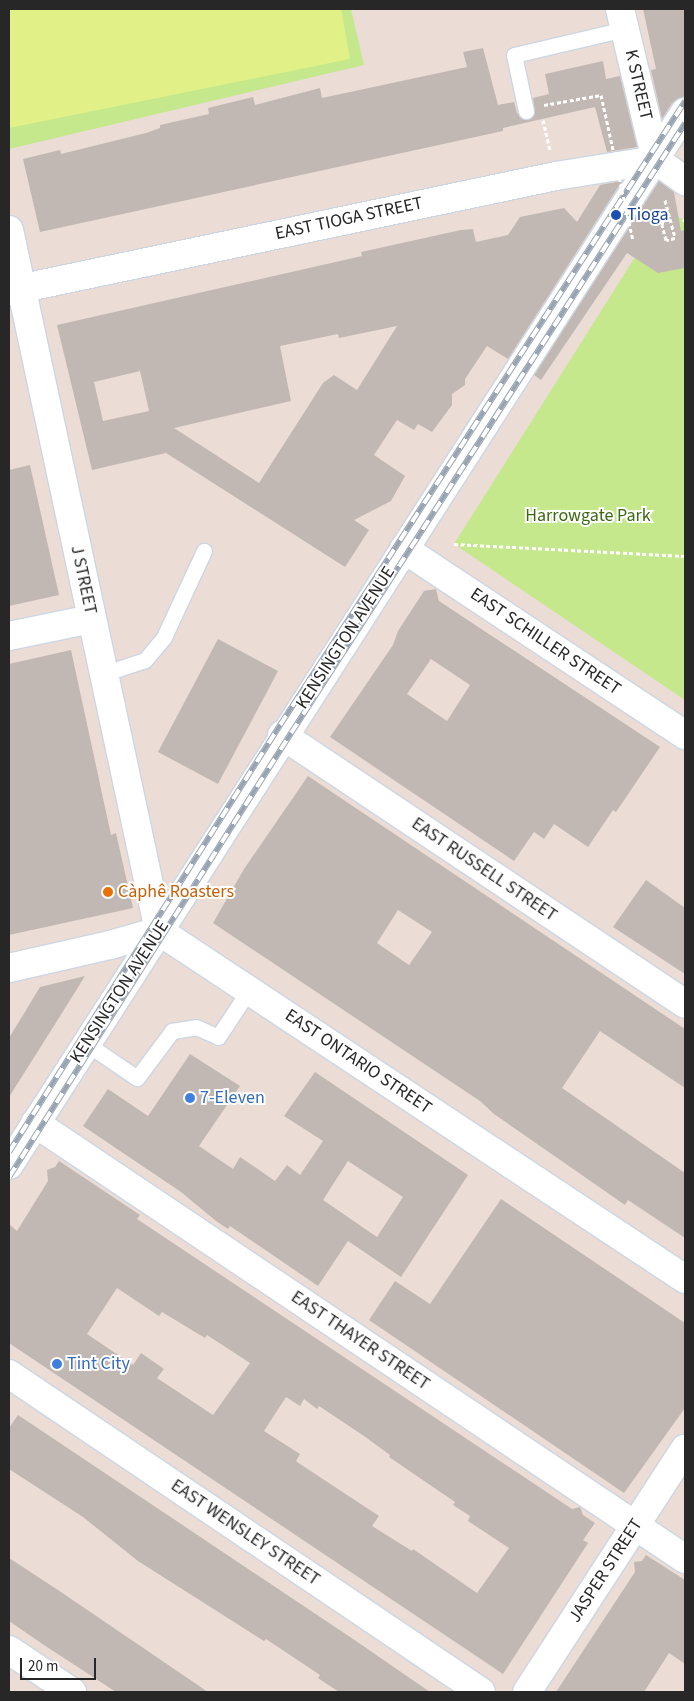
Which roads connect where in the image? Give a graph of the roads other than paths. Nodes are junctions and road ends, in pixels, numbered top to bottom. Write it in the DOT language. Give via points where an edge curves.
graph roads {
  1 [pos="622,19"];
  2 [pos="526,111"];
  3 [pos="685,112"];
  4 [pos="656,160"];
  5 [pos="685,181"];
  6 [pos="9,230"];
  7 [pos="16,289"];
  8 [pos="404,549"];
  9 [pos="204,552"];
  10 [pos="92,619"];
  11 [pos="9,636"];
  12 [pos="103,674"];
  13 [pos="282,735"];
  14 [pos="685,735"];
  15 [pos="159,931"];
  16 [pos="9,968"];
  17 [pos="249,990"];
  18 [pos="685,1004"];
  19 [pos="86,1044"];
  20 [pos="35,1123"];
  21 [pos="9,1165"];
  22 [pos="685,1279"];
  23 [pos="9,1374"];
  24 [pos="685,1449"];
  25 [pos="635,1525"];
  26 [pos="685,1559"];
  27 [pos="9,1650"];
  28 [pos="72,1692"];
  29 [pos="481,1692"];
  30 [pos="527,1692"];
  1 -- 2 [label="lane" via="514,55"];
  1 -- 4 [label="street, K STREET"];
  3 -- 4 [label="street, KENSINGTON AVENUE"];
  4 -- 5 [label="street"];
  4 -- 7 [label="street, EAST TIOGA STREET" via="556,176"];
  4 -- 8 [label="street, KENSINGTON AVENUE"];
  6 -- 7 [label="street, J STREET"];
  7 -- 10 [label="street, J STREET"];
  8 -- 13 [label="street, KENSINGTON AVENUE"];
  8 -- 14 [label="street, EAST SCHILLER STREET"];
  9 -- 12 [label="lane" via="164,637 145,660"];
  10 -- 11 [label="street"];
  10 -- 12 [label="street, J STREET"];
  12 -- 15 [label="street, J STREET"];
  13 -- 15 [label="street, KENSINGTON AVENUE"];
  13 -- 18 [label="street, EAST RUSSELL STREET"];
  15 -- 16 [label="street"];
  15 -- 17 [label="street, EAST ONTARIO STREET"];
  15 -- 19 [label="street, KENSINGTON AVENUE"];
  17 -- 19 [label="lane" via="218,1037 196,1027 172,1031 137,1078"];
  17 -- 22 [label="street, EAST ONTARIO STREET"];
  19 -- 20 [label="street, KENSINGTON AVENUE"];
  20 -- 21 [label="street, KENSINGTON AVENUE"];
  20 -- 25 [label="street, EAST THAYER STREET"];
  23 -- 29 [label="street, EAST WENSLEY STREET"];
  24 -- 25 [label="street, JASPER STREET"];
  25 -- 26 [label="street, EAST THAYER STREET"];
  25 -- 30 [label="street, JASPER STREET"];
  27 -- 28 [label="street"];
}
